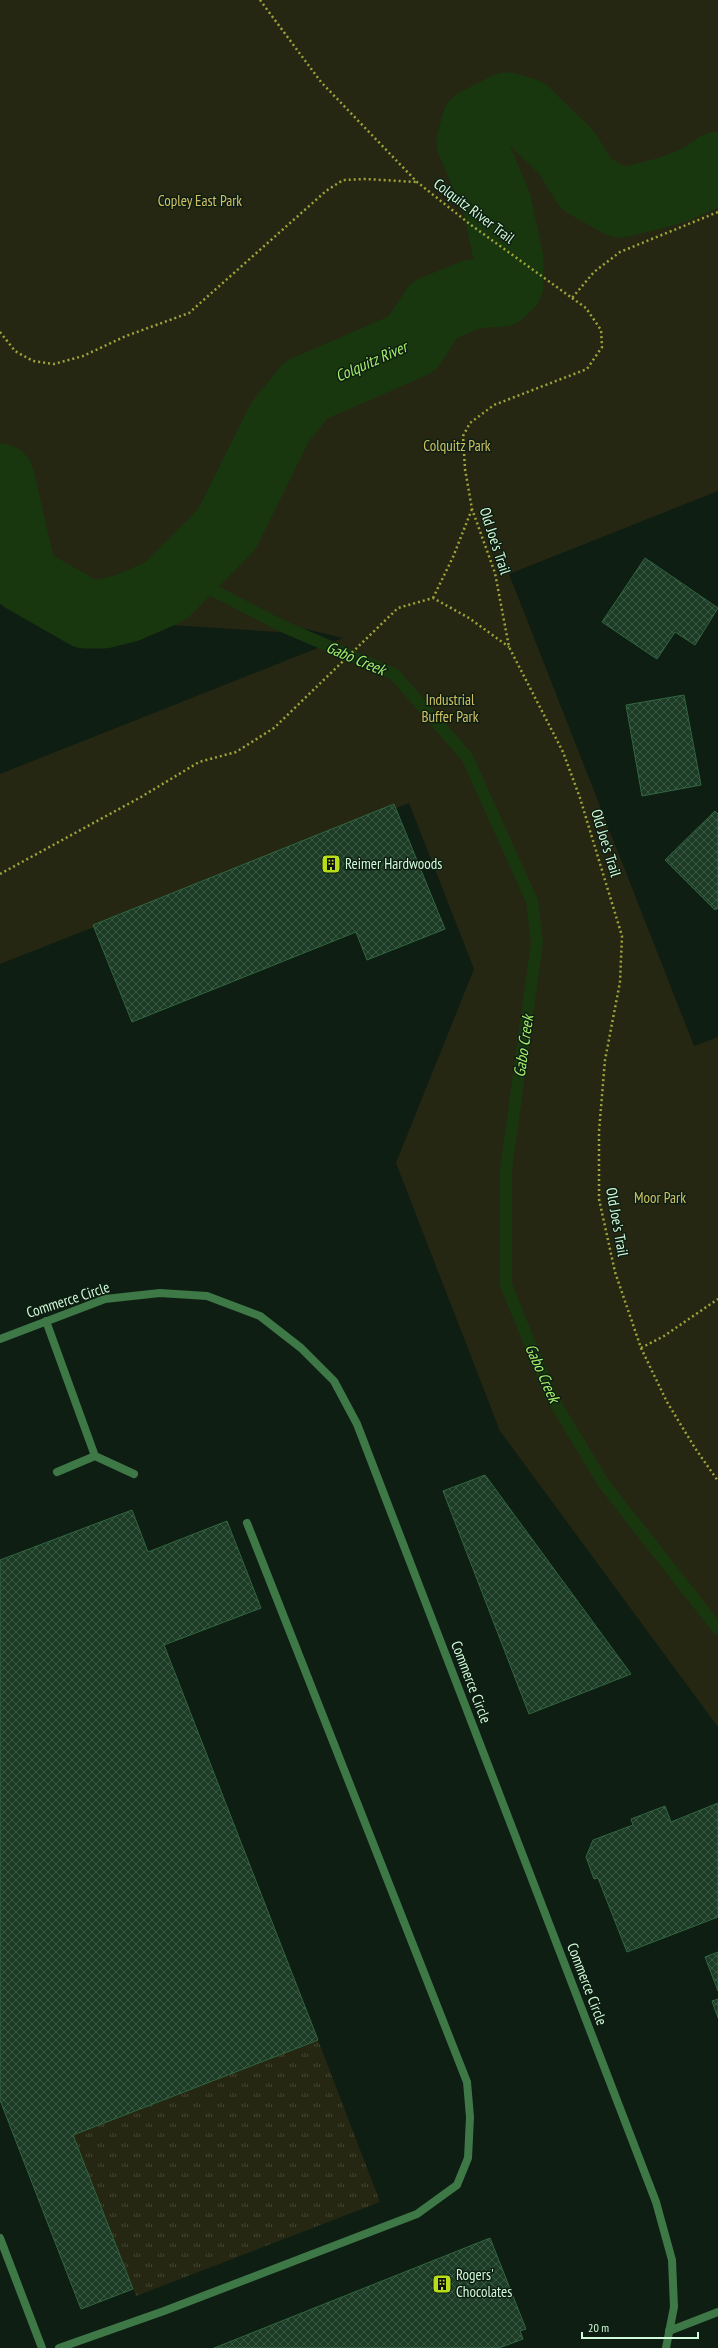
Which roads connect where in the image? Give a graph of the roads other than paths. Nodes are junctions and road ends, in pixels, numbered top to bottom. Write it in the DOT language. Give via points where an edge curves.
graph roads {
  1 [pos="46,1321"];
  2 [pos="0,1339"];
  3 [pos="95,1456"];
  4 [pos="57,1472"];
  5 [pos="134,1474"];
  6 [pos="247,1523"];
  7 [pos="0,2238"];
  8 [pos="718,2312"];
  9 [pos="670,2331"];
  10 [pos="42,2348"];
  11 [pos="59,2348"];
  12 [pos="666,2348"];
  1 -- 2 [label="street, Commerce Circle"];
  1 -- 3 [label="street"];
  1 -- 9 [label="street, Commerce Circle" via="105,1299 160,1293 207,1296 260,1316 301,1348 334,1381 357,1424 656,2202 672,2260 674,2307"];
  3 -- 4 [label="street"];
  3 -- 5 [label="street"];
  6 -- 11 [label="street" via="467,2082 470,2117 468,2158 457,2185 417,2214 164,2311"];
  7 -- 10 [label="street"];
  8 -- 9 [label="street"];
  9 -- 12 [label="street, Commerce Circle"];
}
